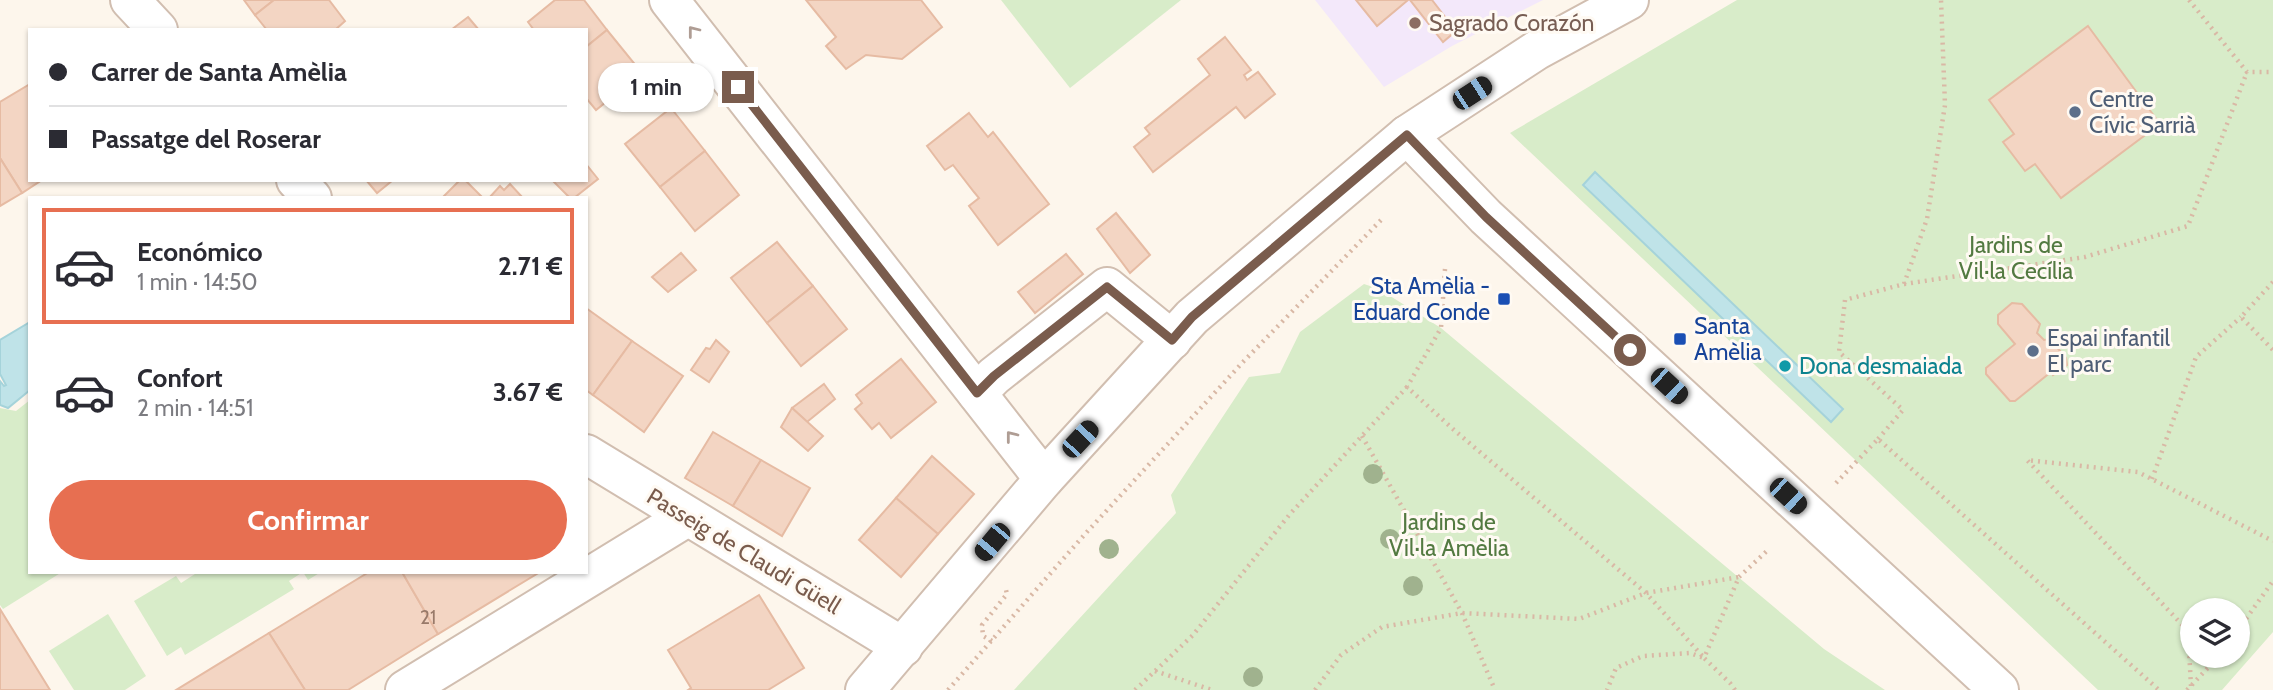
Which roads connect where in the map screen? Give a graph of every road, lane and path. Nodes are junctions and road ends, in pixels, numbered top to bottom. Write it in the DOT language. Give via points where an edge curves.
graph roads {
  1 [pos="130,0"];
  2 [pos="669,0"];
  3 [pos="1629,0"];
  4 [pos="1941,0"];
  5 [pos="2189,0"];
  6 [pos="156,28"];
  7 [pos="2247,72"];
  8 [pos="2273,72"];
  9 [pos="1407,135"];
  10 [pos="298,182"];
  11 [pos="311,196"];
  12 [pos="1384,217"];
  13 [pos="1445,270"];
  14 [pos="2273,282"];
  15 [pos="1903,284"];
  16 [pos="2241,317"];
  17 [pos="1172,340"];
  18 [pos="2273,350"];
  19 [pos="1407,387"];
  20 [pos="977,393"];
  21 [pos="1362,436"];
  22 [pos="1878,439"];
  23 [pos="588,455"];
  24 [pos="1044,479"];
  25 [pos="2152,480"];
  26 [pos="1836,483"];
  27 [pos="687,517"];
  28 [pos="2273,541"];
  29 [pos="1769,549"];
  30 [pos="1739,577"];
  31 [pos="2273,580"];
  32 [pos="1646,593"];
  33 [pos="1007,594"];
  34 [pos="2250,613"];
  35 [pos="1462,614"];
  36 [pos="992,641"];
  37 [pos="903,647"];
  38 [pos="1704,658"];
  39 [pos="2208,668"];
  40 [pos="1155,671"];
  41 [pos="2189,688"];
  42 [pos="405,690"];
  43 [pos="865,690"];
  44 [pos="948,690"];
  45 [pos="1135,690"];
  46 [pos="1212,690"];
  47 [pos="1315,690"];
  48 [pos="1495,690"];
  49 [pos="1607,690"];
  50 [pos="1735,690"];
  51 [pos="1999,690"];
  52 [pos="2159,690"];
  1 -- 6 [label="street"];
  20 -- 2 [label="street, one-way"];
  3 -- 9 [label="street" via="1537,50"];
  4 -- 15 [label="path" via="1945,105 1927,219"];
  5 -- 7 [label="path"];
  7 -- 8 [label="path"];
  7 -- 15 [label="path" via="2188,226 2085,257"];
  9 -- 17 [label="street" via="1192,317"];
  9 -- 51 [label="street" via="1486,217"];
  10 -- 11 [label="street"];
  12 -- 36 [label="path" via="1234,372"];
  13 -- 19 [label="path" via="1441,328"];
  14 -- 16 [label="path"];
  15 -- 22 [label="path" via="1845,300 1839,352 1903,410"];
  16 -- 18 [label="path"];
  16 -- 25 [label="path" via="2196,358"];
  17 -- 20 [label="street" via="1107,287"];
  17 -- 24 [label="street"];
  19 -- 21 [label="path"];
  19 -- 32 [label="path"];
  24 -- 20 [label="street, one-way"];
  21 -- 35 [label="path"];
  21 -- 40 [label="path" via="1290,514 1193,635"];
  22 -- 26 [label="path"];
  22 -- 52 [label="path"];
  23 -- 27 [label="street, Passeig de Claudi Güell"];
  24 -- 37 [label="street"];
  25 -- 28 [label="path"];
  25 -- 41 [label="path" via="2138,472 2027,460 2188,631"];
  27 -- 37 [label="street, Passeig de Claudi Güell"];
  27 -- 42 [label="street"];
  29 -- 30 [label="path"];
  30 -- 32 [label="path"];
  30 -- 38 [label="path"];
  31 -- 34 [label="path"];
  32 -- 35 [label="path" via="1579,618"];
  32 -- 38 [label="path"];
  33 -- 36 [label="path" via="982,625 983,636"];
  35 -- 47 [label="path" via="1381,627 1341,655"];
  35 -- 48 [label="path"];
  36 -- 44 [label="path"];
  37 -- 43 [label="street"];
  38 -- 49 [label="path" via="1690,653 1643,656 1616,668"];
  38 -- 50 [label="path"];
  39 -- 41 [label="path"];
  40 -- 45 [label="path"];
  40 -- 46 [label="path"];
}
